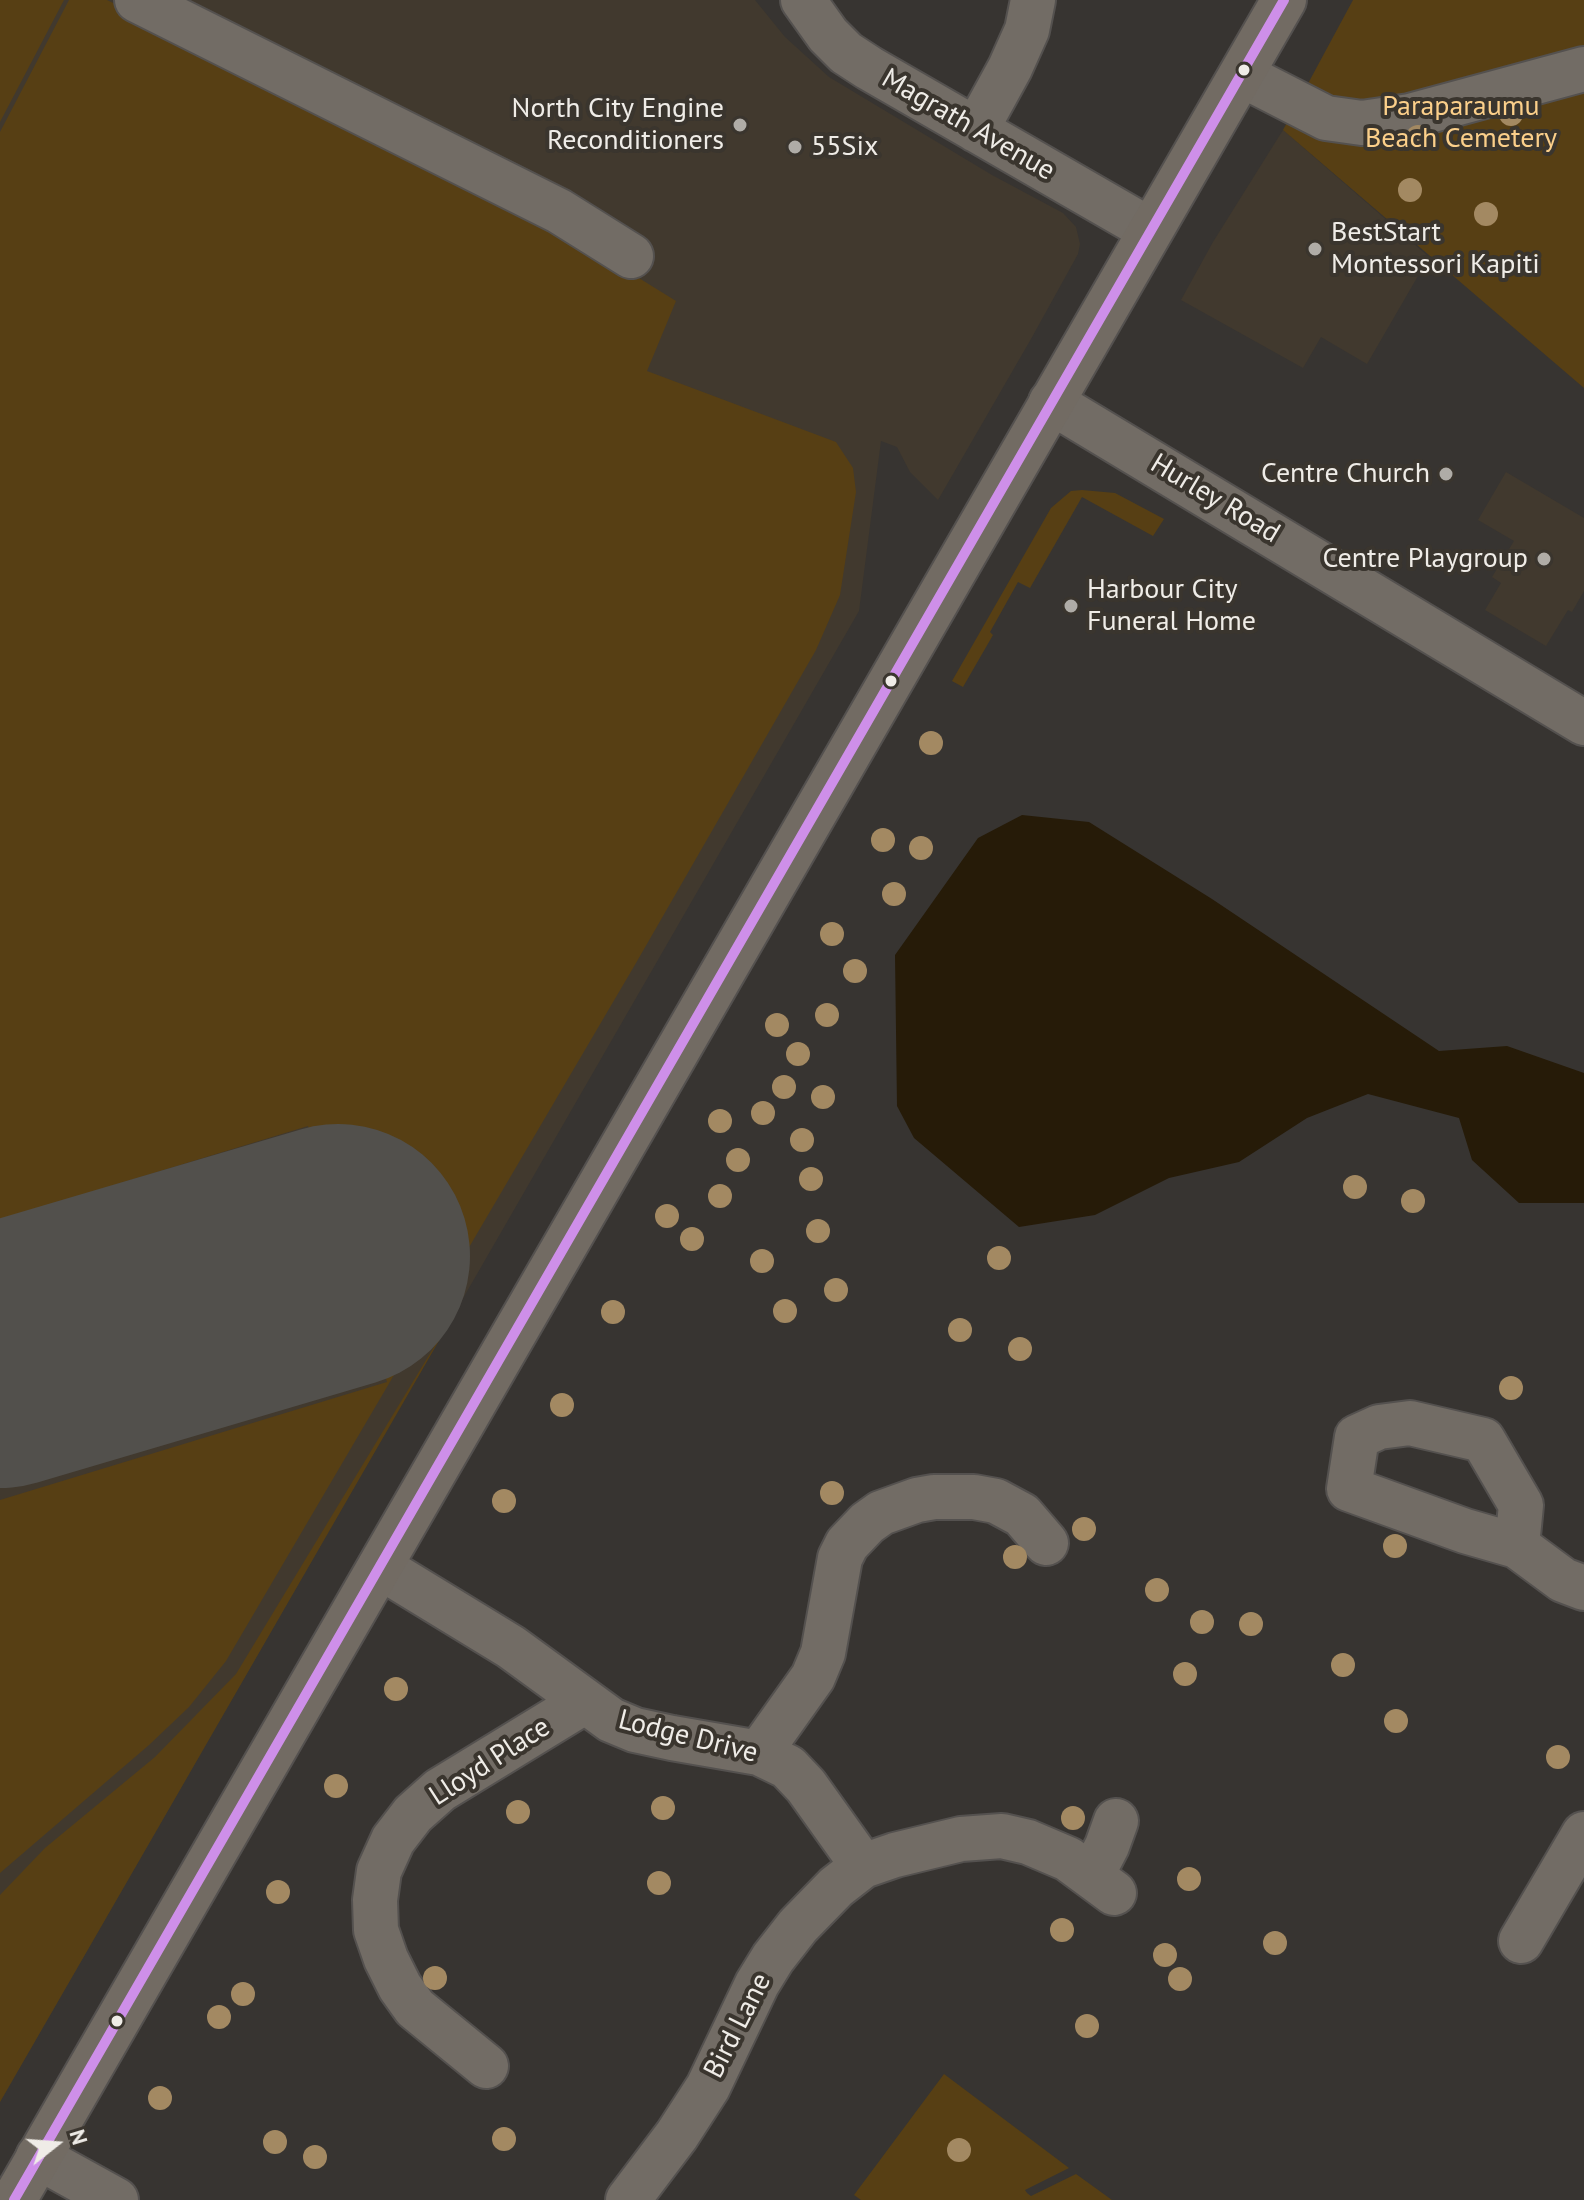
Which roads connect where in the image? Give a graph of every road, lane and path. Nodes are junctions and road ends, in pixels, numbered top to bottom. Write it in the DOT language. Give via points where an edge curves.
graph roads {
  1 [pos="137,0"];
  2 [pos="803,0"];
  3 [pos="1033,0"];
  4 [pos="1284,0"];
  5 [pos="1584,69"];
  6 [pos="1242,75"];
  7 [pos="976,130"];
  8 [pos="1150,230"];
  9 [pos="631,256"];
  10 [pos="1051,402"];
  11 [pos="1580,712"];
  12 [pos="1046,1543"];
  13 [pos="1517,1546"];
  14 [pos="380,1567"];
  15 [pos="1584,1588"];
  16 [pos="584,1702"];
  17 [pos="759,1753"];
  18 [pos="1116,1821"];
  19 [pos="1584,1834"];
  20 [pos="863,1866"];
  21 [pos="1521,1941"];
  22 [pos="486,2066"];
  23 [pos="38,2157"];
  24 [pos="14,2200"];
  25 [pos="116,2200"];
  26 [pos="628,2200"];
  1 -- 9 [label="street" via="559,211"];
  2 -- 7 [label="street, Magrath Avenue" via="846,53"];
  3 -- 7 [label="street" via="1027,30"];
  4 -- 6 [label="main road"];
  5 -- 6 [label="street" via="1410,116 1362,123 1326,118"];
  6 -- 8 [label="main road"];
  7 -- 8 [label="street, Magrath Avenue"];
  8 -- 10 [label="main road"];
  10 -- 11 [label="street, Hurley Road"];
  10 -- 14 [label="main road"];
  12 -- 17 [label="street" via="1022,1515 974,1497 917,1500 867,1523 840,1558 823,1653 813,1677"];
  13 -- 15 [label="street" via="1563,1580"];
  14 -- 16 [label="street, Lodge Drive" via="511,1647"];
  14 -- 23 [label="main road"];
  16 -- 17 [label="street, Lodge Drive" via="635,1730"];
  16 -- 22 [label="street, Lloyd Place" via="440,1790 393,1840 379,1871 376,1930 400,1987 415,2008"];
  17 -- 20 [label="street, Lodge Drive" via="788,1767 806,1786"];
  18 -- 20 [label="street" via="1103,1884 1047,1849 1002,1836 961,1839"];
  19 -- 21 [label="street"];
  20 -- 26 [label="street, Bird Lane" via="817,1906 773,1958 708,2087"];
  23 -- 24 [label="main road"];
  23 -- 25 [label="street"];
}
